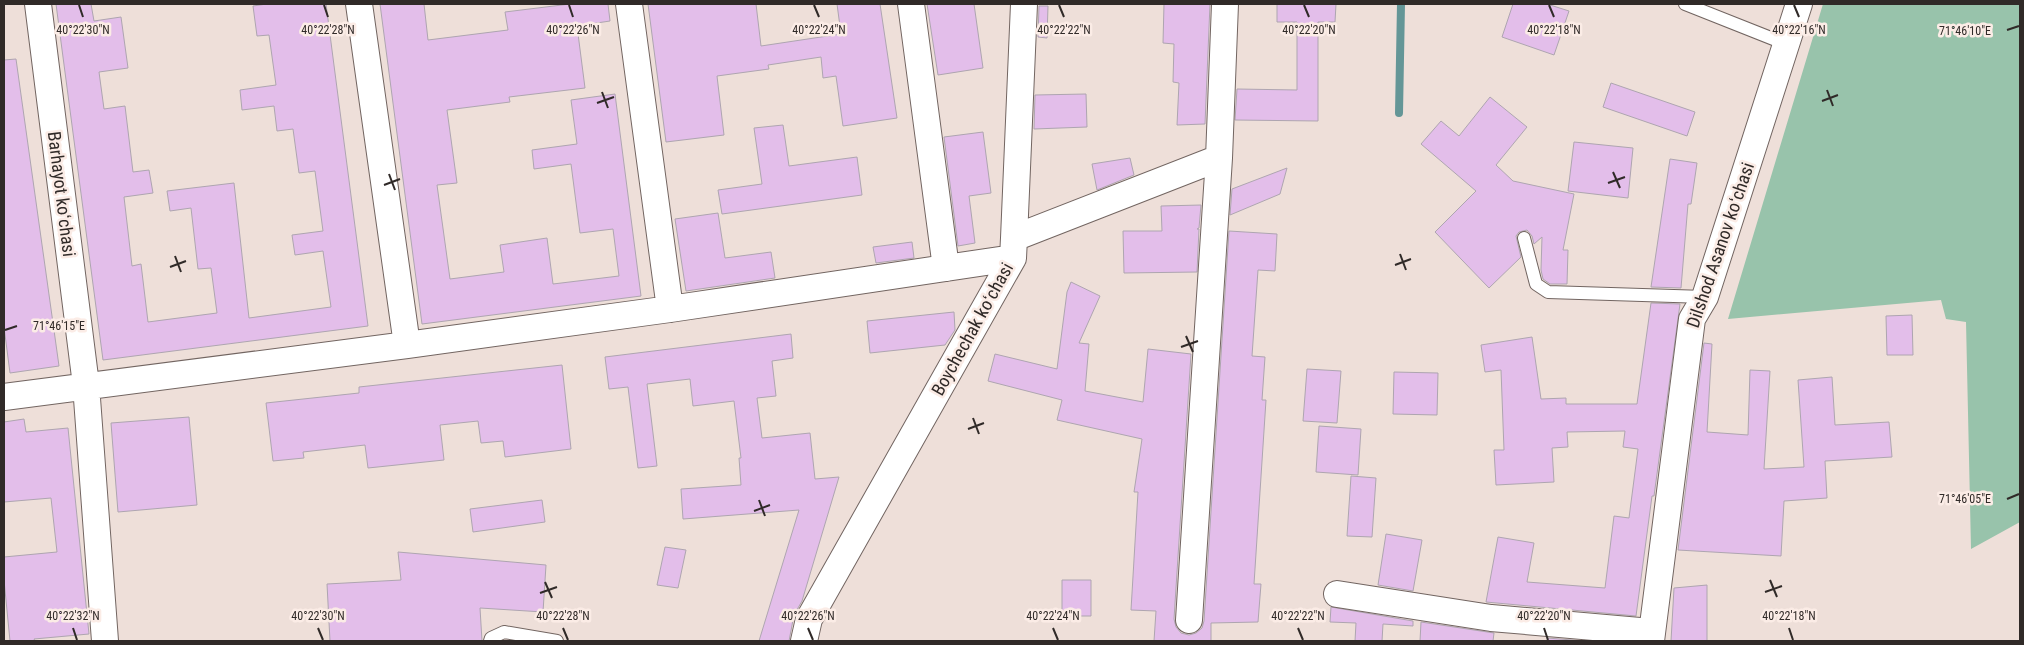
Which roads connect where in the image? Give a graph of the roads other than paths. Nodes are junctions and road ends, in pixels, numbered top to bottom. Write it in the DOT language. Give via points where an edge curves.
graph roads {
  1 [pos="38,4"];
  2 [pos="359,4"];
  3 [pos="629,4"];
  4 [pos="911,4"];
  5 [pos="1024,4"];
  6 [pos="1225,4"];
  7 [pos="1685,4"];
  8 [pos="1799,4"];
  9 [pos="1786,44"];
  10 [pos="1219,158"];
  11 [pos="1524,238"];
  12 [pos="1013,248"];
  13 [pos="946,268"];
  14 [pos="1705,297"];
  15 [pos="670,309"];
  16 [pos="407,345"];
  17 [pos="86,385"];
  18 [pos="4,397"];
  19 [pos="1337,594"];
  20 [pos="1189,620"];
  21 [pos="1651,637"];
  22 [pos="105,641"];
  23 [pos="490,641"];
  24 [pos="557,641"];
  25 [pos="804,641"];
  1 -- 17 [label="street, Barhayot koʻchasi"];
  2 -- 16 [label="street"];
  3 -- 15 [label="street"];
  4 -- 13 [label="street"];
  5 -- 12 [label="street"];
  6 -- 10 [label="street"];
  7 -- 9 [label="lane"];
  8 -- 9 [label="street, Dilshod Asanov koʻchasi"];
  9 -- 14 [label="street, Dilshod Asanov koʻchasi"];
  10 -- 12 [label="street, Boychechak koʻchasi"];
  10 -- 20 [label="street"];
  11 -- 14 [label="lane" via="1536,284 1548,292"];
  12 -- 13 [label="street"];
  12 -- 25 [label="street, Boychechak koʻchasi" via="809,619"];
  13 -- 15 [label="street"];
  14 -- 21 [label="street, Dilshod Asanov koʻchasi" via="1692,319"];
  15 -- 16 [label="street"];
  16 -- 17 [label="street"];
  17 -- 18 [label="street"];
  17 -- 22 [label="street, Barhayot koʻchasi"];
  19 -- 21 [label="street" via="1491,618"];
  23 -- 24 [label="lane" via="504,632"];
}
